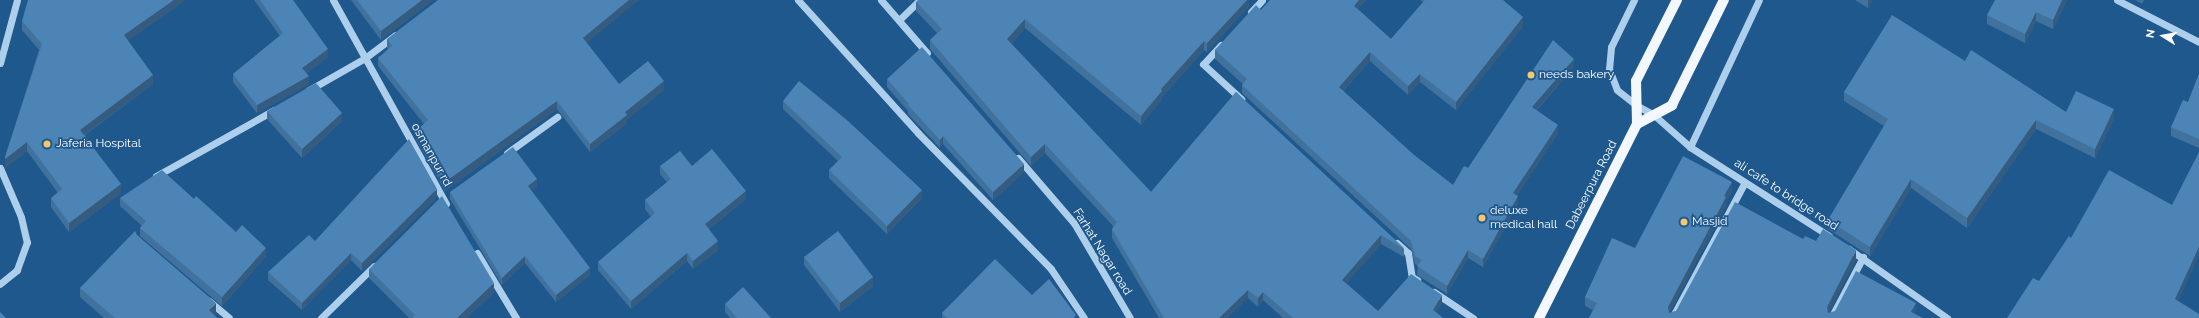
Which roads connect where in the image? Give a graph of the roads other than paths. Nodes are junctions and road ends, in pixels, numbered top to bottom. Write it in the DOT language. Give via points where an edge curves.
graph roads {
  1 [pos="17,0"];
  2 [pos="333,0"];
  3 [pos="798,0"];
  4 [pos="881,0"];
  5 [pos="920,0"];
  6 [pos="1262,0"];
  7 [pos="1634,0"];
  8 [pos="1677,0"];
  9 [pos="1724,0"];
  10 [pos="1760,0"];
  11 [pos="2117,0"];
  12 [pos="1246,18"];
  13 [pos="899,20"];
  14 [pos="403,29"];
  15 [pos="1224,41"];
  16 [pos="2199,42"];
  17 [pos="365,58"];
  18 [pos="935,62"];
  19 [pos="0,63"];
  20 [pos="303,93"];
  21 [pos="1244,102"];
  22 [pos="283,105"];
  23 [pos="1636,105"];
  24 [pos="1654,114"];
  25 [pos="557,117"];
  26 [pos="1637,124"];
  27 [pos="1690,147"];
  28 [pos="1012,151"];
  29 [pos="500,158"];
  30 [pos="0,168"];
  31 [pos="146,182"];
  32 [pos="1745,182"];
  33 [pos="449,194"];
  34 [pos="440,201"];
  35 [pos="451,212"];
  36 [pos="1390,237"];
  37 [pos="1837,241"];
  38 [pos="471,245"];
  39 [pos="1843,245"];
  40 [pos="1863,257"];
  41 [pos="382,258"];
  42 [pos="0,284"];
  43 [pos="205,298"];
  44 [pos="229,318"];
  45 [pos="321,318"];
  46 [pos="516,318"];
  47 [pos="1084,318"];
  48 [pos="1130,318"];
  49 [pos="1473,318"];
  50 [pos="1539,318"];
  51 [pos="1672,318"];
  52 [pos="1831,318"];
  53 [pos="1947,318"];
  1 -- 19 [label="street"];
  2 -- 17 [label="street, osmanpur rd"];
  3 -- 47 [label="street" via="918,133 1051,270"];
  4 -- 13 [label="street"];
  5 -- 13 [label="street"];
  6 -- 12 [label="street"];
  7 -- 23 [label="street, ali cafe to bridge road" via="1611,47 1609,69 1618,90"];
  8 -- 23 [label="main road" via="1636,82"];
  9 -- 24 [label="main road" via="1672,105"];
  10 -- 27 [label="street"];
  11 -- 16 [label="street"];
  13 -- 18 [label="street"];
  14 -- 17 [label="street"];
  15 -- 21 [label="street" via="1203,64"];
  17 -- 20 [label="street"];
  17 -- 34 [label="street, osmanpur rd"];
  22 -- 31 [label="street"];
  23 -- 24 [label="street, ali cafe to bridge road"];
  23 -- 26 [label="main road"];
  24 -- 26 [label="main road"];
  24 -- 27 [label="street, ali cafe to bridge road"];
  25 -- 29 [label="street"];
  26 -- 50 [label="main road, Dabeerpura Road"];
  27 -- 32 [label="street, ali cafe to bridge road"];
  28 -- 48 [label="street, Farhat Nagar road" via="1074,223"];
  30 -- 42 [label="street" via="21,217 27,242 17,270"];
  32 -- 37 [label="street, ali cafe to bridge road"];
  32 -- 51 [label="street"];
  33 -- 34 [label="street"];
  34 -- 35 [label="street, osmanpur rd"];
  36 -- 49 [label="street" via="1408,253 1412,277"];
  38 -- 46 [label="street"];
  39 -- 40 [label="street, ali cafe to bridge road"];
  40 -- 52 [label="street"];
  40 -- 53 [label="street, ali cafe to bridge road"];
  41 -- 45 [label="street"];
  43 -- 44 [label="street"];
}
